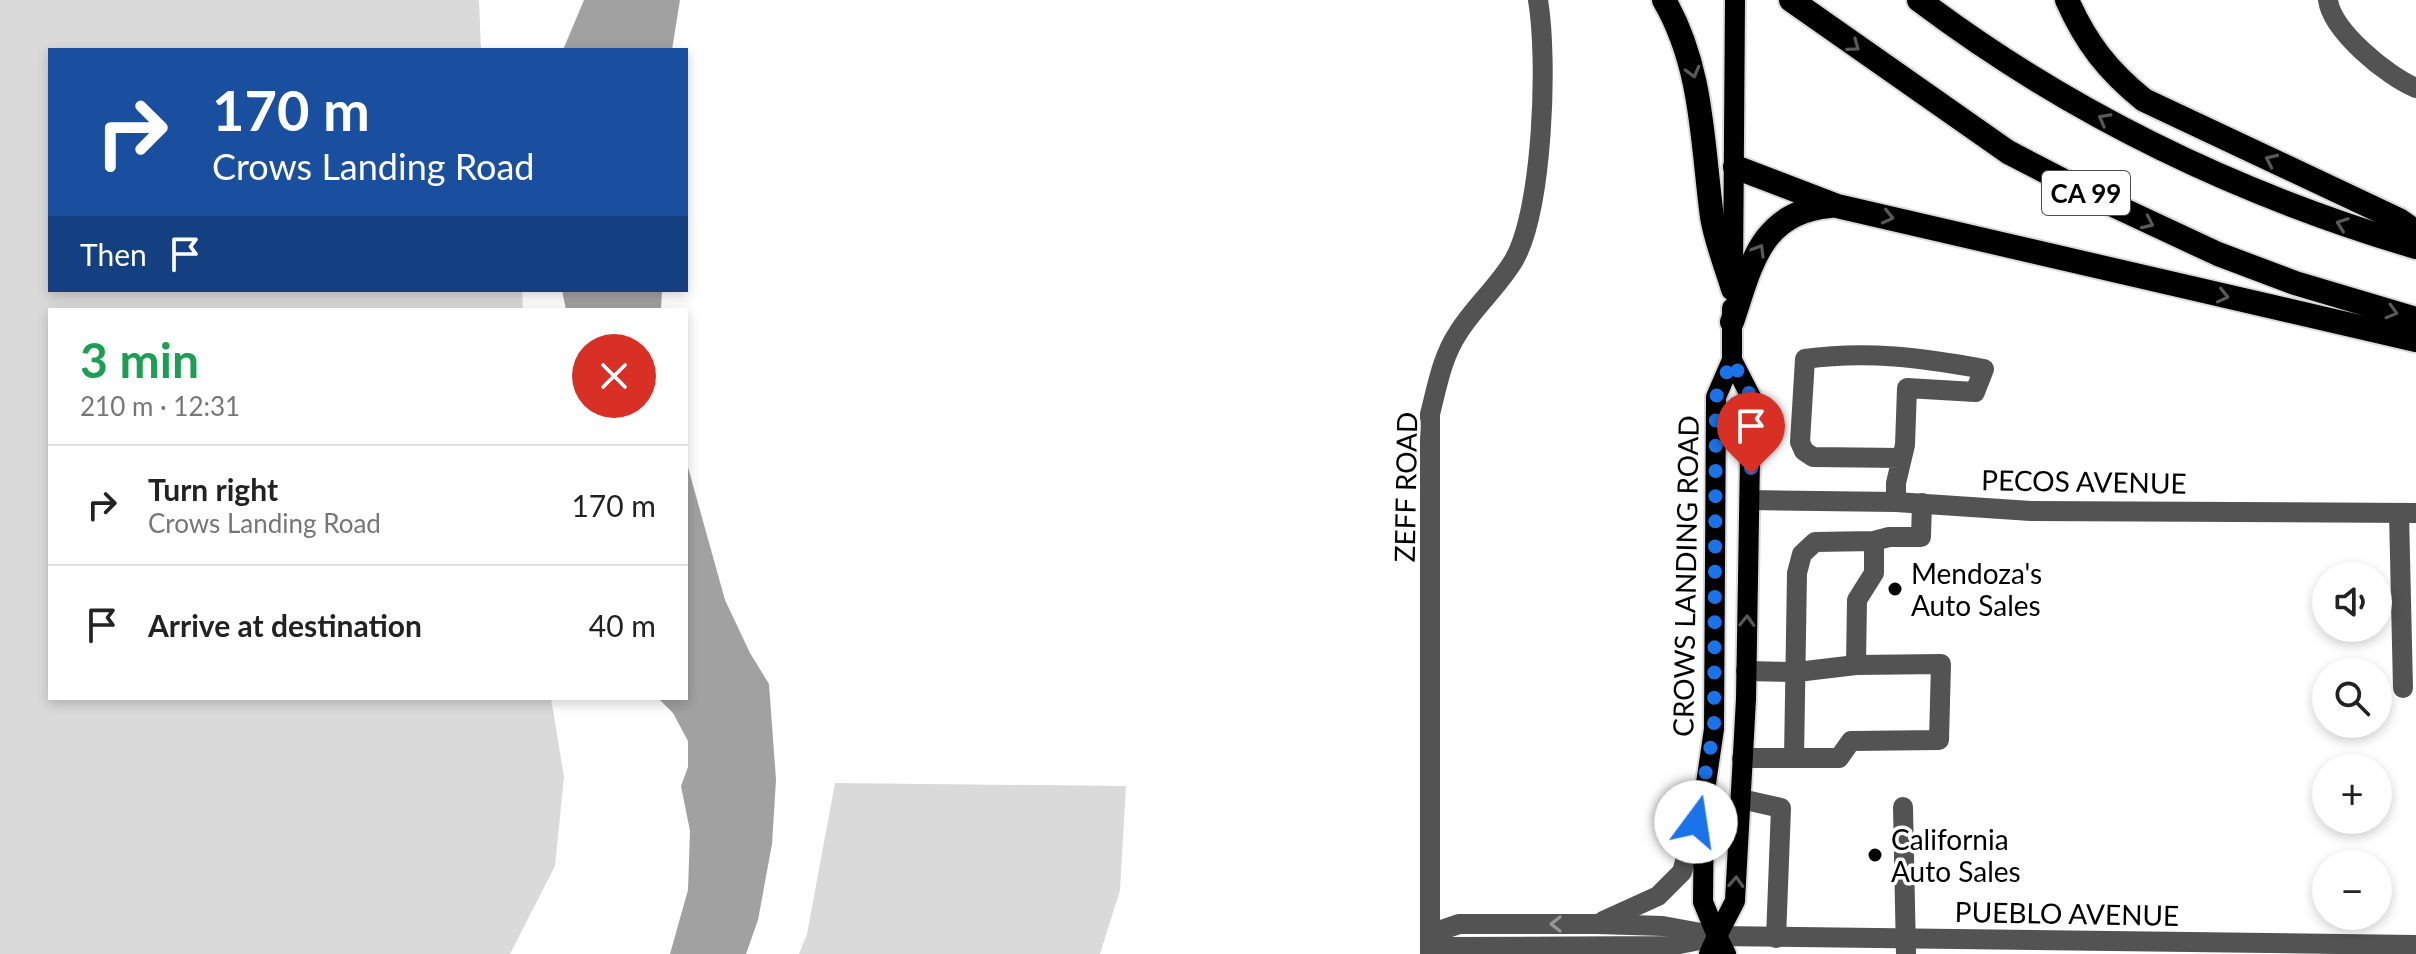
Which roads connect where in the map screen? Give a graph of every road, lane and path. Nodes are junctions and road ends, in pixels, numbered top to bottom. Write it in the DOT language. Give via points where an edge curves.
graph roads {
  1 [pos="1538,0"];
  2 [pos="1664,0"];
  3 [pos="1735,0"];
  4 [pos="1791,0"];
  5 [pos="1919,0"];
  6 [pos="2067,0"];
  7 [pos="2328,0"];
  8 [pos="2416,88"];
  9 [pos="1735,167"];
  10 [pos="1837,206"];
  11 [pos="2416,232"];
  12 [pos="2416,247"];
  13 [pos="1733,289"];
  14 [pos="2416,319"];
  15 [pos="1732,322"];
  16 [pos="2416,340"];
  17 [pos="1732,360"];
  18 [pos="1901,458"];
  19 [pos="1750,500"];
  20 [pos="1896,502"];
  21 [pos="1922,503"];
  22 [pos="2408,513"];
  23 [pos="1874,541"];
  24 [pos="1856,665"];
  25 [pos="1746,671"];
  26 [pos="1797,672"];
  27 [pos="2403,688"];
  28 [pos="1742,758"];
  29 [pos="1794,758"];
  30 [pos="1704,797"];
  31 [pos="1741,799"];
  32 [pos="1903,807"];
  33 [pos="1597,924"];
  34 [pos="1776,938"];
  35 [pos="1430,944"];
  36 [pos="2416,945"];
  37 [pos="1906,947"];
  38 [pos="1717,948"];
  39 [pos="2285,949"];
  1 -- 35 [label="street, ZEFF ROAD" via="1538,160 1526,233 1514,260 1457,334 1430,414"];
  2 -- 13 [label="highway, one-way" via="1693,68 1713,221"];
  3 -- 9 [label="main road, CROWS LANDING ROAD"];
  4 -- 14 [label="highway, CA 99, one-way" via="1971,128 2070,185 2218,254"];
  12 -- 5 [label="highway, CA 99, one-way" via="2251,192 2182,159 2049,88"];
  11 -- 6 [label="highway, one-way" via="2144,100 2091,49"];
  7 -- 8 [label="street" via="2344,35"];
  9 -- 10 [label="highway"];
  9 -- 13 [label="main road, CROWS LANDING ROAD"];
  15 -- 10 [label="highway, one-way" via="1764,240 1796,214"];
  10 -- 16 [label="highway, one-way"];
  13 -- 15 [label="main road, CROWS LANDING ROAD"];
  15 -- 17 [label="main road, CROWS LANDING ROAD"];
  17 -- 19 [label="main road, CROWS LANDING ROAD" via="1751,397"];
  17 -- 30 [label="main road, CROWS LANDING ROAD" via="1716,397 1714,729"];
  18 -- 18 [label="street" via="1907,388 1975,392 1984,369 1899,354 1805,359 1800,442 1804,451 1813,457"];
  18 -- 20 [label="street"];
  19 -- 20 [label="street, PECOS AVENUE"];
  25 -- 19 [label="main road, CROWS LANDING ROAD, one-way"];
  20 -- 21 [label="street, PECOS AVENUE"];
  21 -- 22 [label="street, PECOS AVENUE" via="2031,511"];
  21 -- 23 [label="street" via="1921,537"];
  22 -- 27 [label="street"];
  23 -- 24 [label="street" via="1874,573 1857,600"];
  23 -- 26 [label="street" via="1815,542 1802,554 1797,573"];
  24 -- 26 [label="street"];
  24 -- 29 [label="street" via="1941,664 1939,740 1851,741 1839,758"];
  25 -- 26 [label="street"];
  25 -- 28 [label="main road, CROWS LANDING ROAD"];
  26 -- 29 [label="street"];
  28 -- 29 [label="street"];
  28 -- 31 [label="main road, CROWS LANDING ROAD"];
  30 -- 33 [label="street" via="1682,872 1658,896"];
  30 -- 38 [label="main road, CROWS LANDING ROAD" via="1703,902"];
  31 -- 34 [label="street" via="1781,808"];
  38 -- 31 [label="main road, CROWS LANDING ROAD, one-way" via="1735,901"];
  32 -- 37 [label="street"];
  33 -- 35 [label="street, PUEBLO AVENUE, one-way" via="1459,924"];
  33 -- 38 [label="street, PUEBLO AVENUE" via="1663,926"];
  34 -- 37 [label="street, PUEBLO AVENUE"];
  34 -- 38 [label="street, PUEBLO AVENUE"];
  35 -- 38 [label="street, PUEBLO AVENUE"];
  36 -- 39 [label="street, PUEBLO AVENUE"];
  37 -- 39 [label="street, PUEBLO AVENUE"];
}
